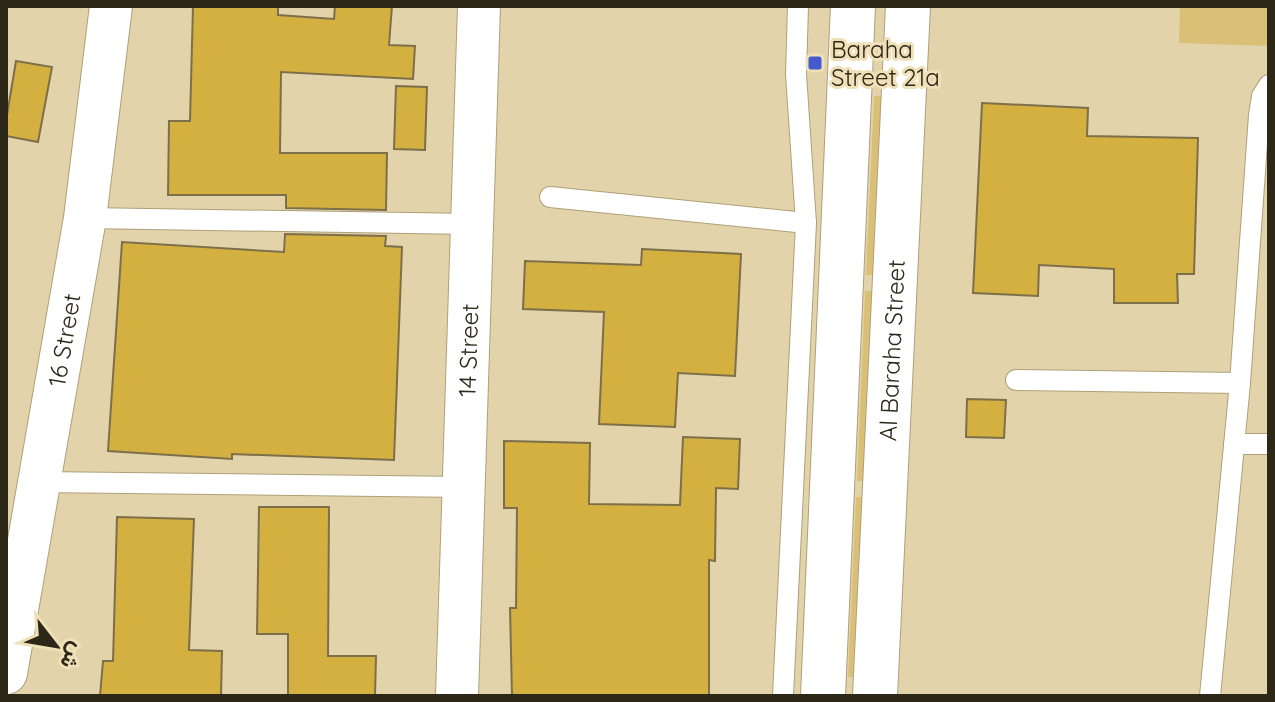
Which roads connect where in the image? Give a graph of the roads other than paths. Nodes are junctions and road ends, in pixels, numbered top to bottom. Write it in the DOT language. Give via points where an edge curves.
graph roads {
  1 [pos="111,6"];
  2 [pos="479,6"];
  3 [pos="798,6"];
  4 [pos="853,6"];
  5 [pos="912,16"];
  6 [pos="1269,85"];
  7 [pos="550,197"];
  8 [pos="85,218"];
  9 [pos="806,223"];
  10 [pos="472,224"];
  11 [pos="1016,380"];
  12 [pos="1240,383"];
  13 [pos="1234,444"];
  14 [pos="1269,444"];
  15 [pos="38,482"];
  16 [pos="464,487"];
  17 [pos="6,673"];
  18 [pos="457,696"];
  19 [pos="783,696"];
  20 [pos="823,696"];
  21 [pos="875,696"];
  22 [pos="1210,696"];
  1 -- 8 [label="street, 16 Street"];
  2 -- 10 [label="street, 14 Street"];
  3 -- 9 [label="lane" via="796,74"];
  4 -- 20 [label="street"];
  5 -- 21 [label="street, Al Baraha Street"];
  6 -- 12 [label="lane" via="1259,115"];
  7 -- 9 [label="lane"];
  8 -- 10 [label="lane"];
  8 -- 15 [label="street, 16 Street"];
  9 -- 19 [label="lane"];
  10 -- 16 [label="street, 14 Street"];
  11 -- 12 [label="lane"];
  12 -- 13 [label="lane"];
  13 -- 14 [label="lane"];
  13 -- 22 [label="lane"];
  15 -- 16 [label="lane"];
  15 -- 17 [label="street, 16 Street"];
  16 -- 18 [label="street, 14 Street"];
}
